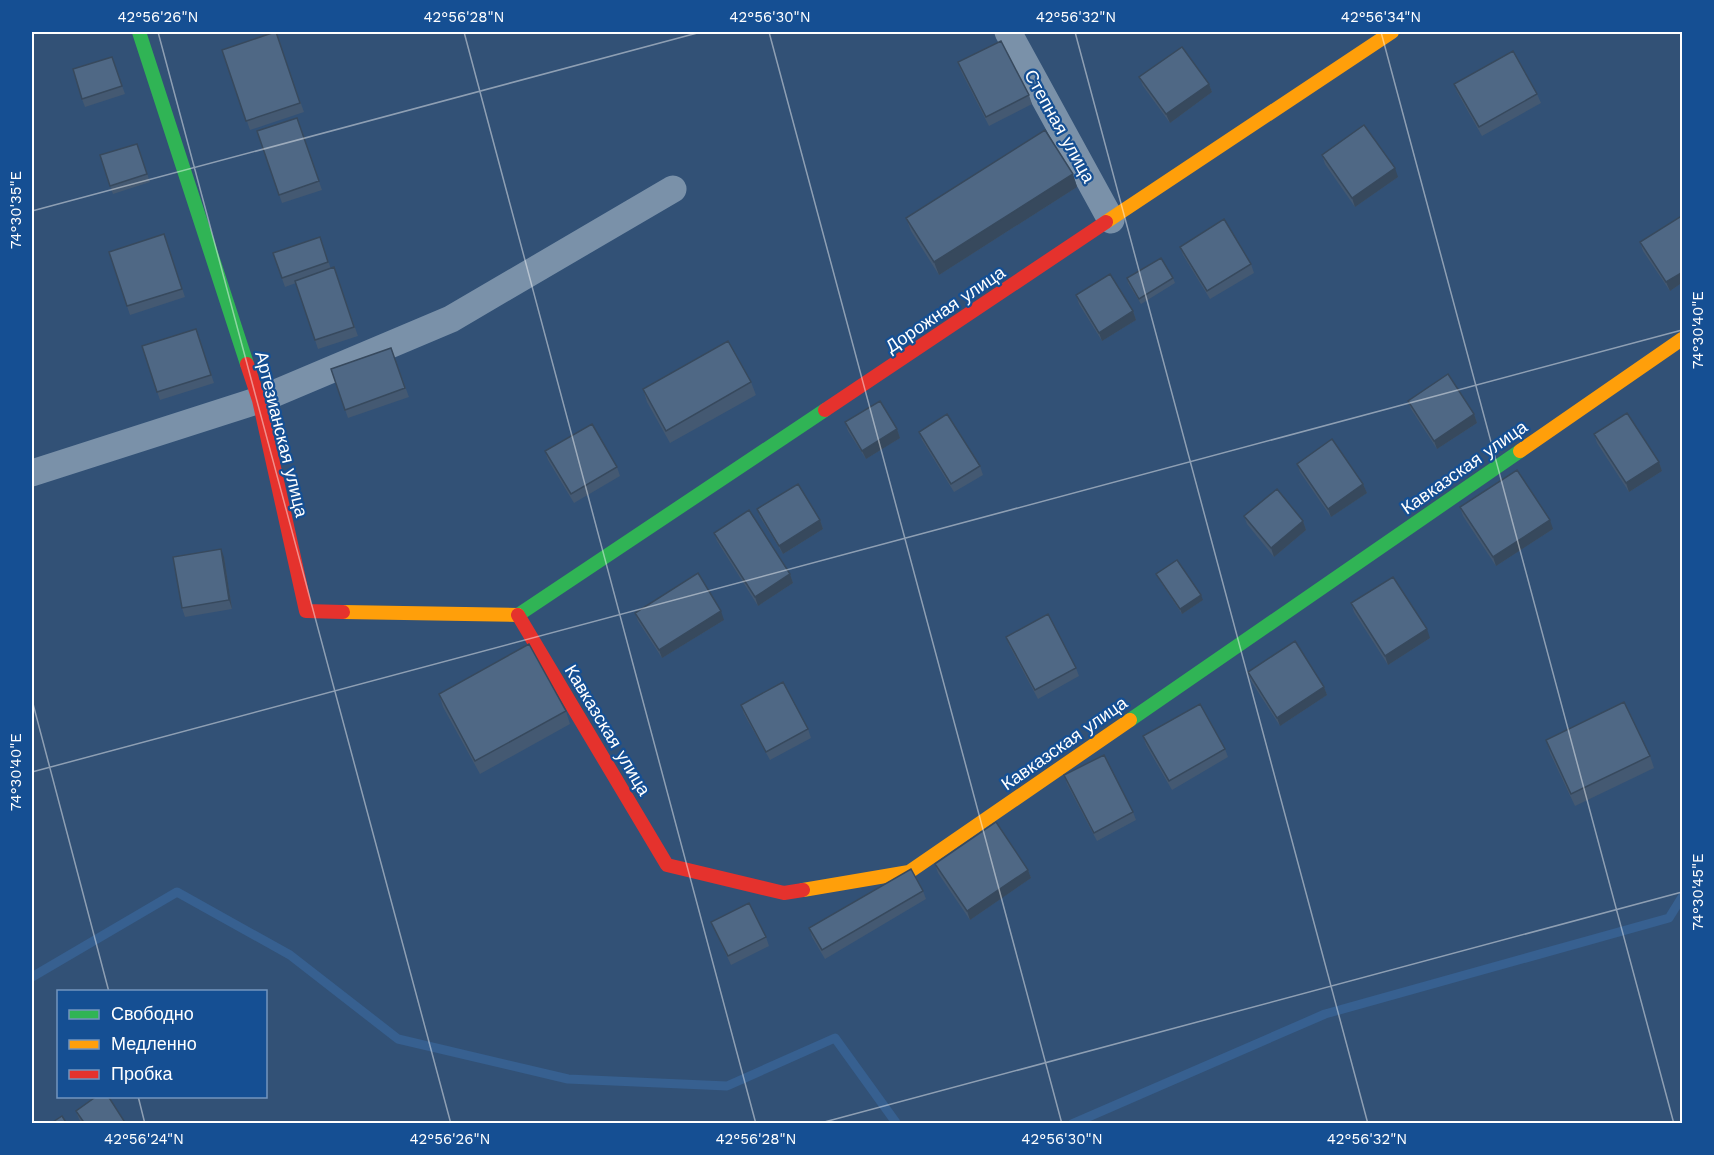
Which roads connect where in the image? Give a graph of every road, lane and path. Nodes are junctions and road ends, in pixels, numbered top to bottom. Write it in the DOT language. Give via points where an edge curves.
graph roads {
  1 [pos="139,32"];
  2 [pos="1008,32"];
  3 [pos="1392,32"];
  4 [pos="673,189"];
  5 [pos="1111,220"];
  6 [pos="1683,339"];
  7 [pos="259,400"];
  8 [pos="32,472"];
  9 [pos="518,615"];
  1 -- 7 [label="street, Артезианская улица"];
  2 -- 5 [label="street, Степная улица"];
  3 -- 5 [label="street, Дорожная улица"];
  4 -- 7 [label="street" via="451,319"];
  5 -- 9 [label="street, Дорожная улица"];
  6 -- 9 [label="street, Кавказская улица" via="909,872 784,892 667,865"];
  7 -- 8 [label="street"];
  7 -- 9 [label="street, Артезианская улица" via="306,611"];
}
